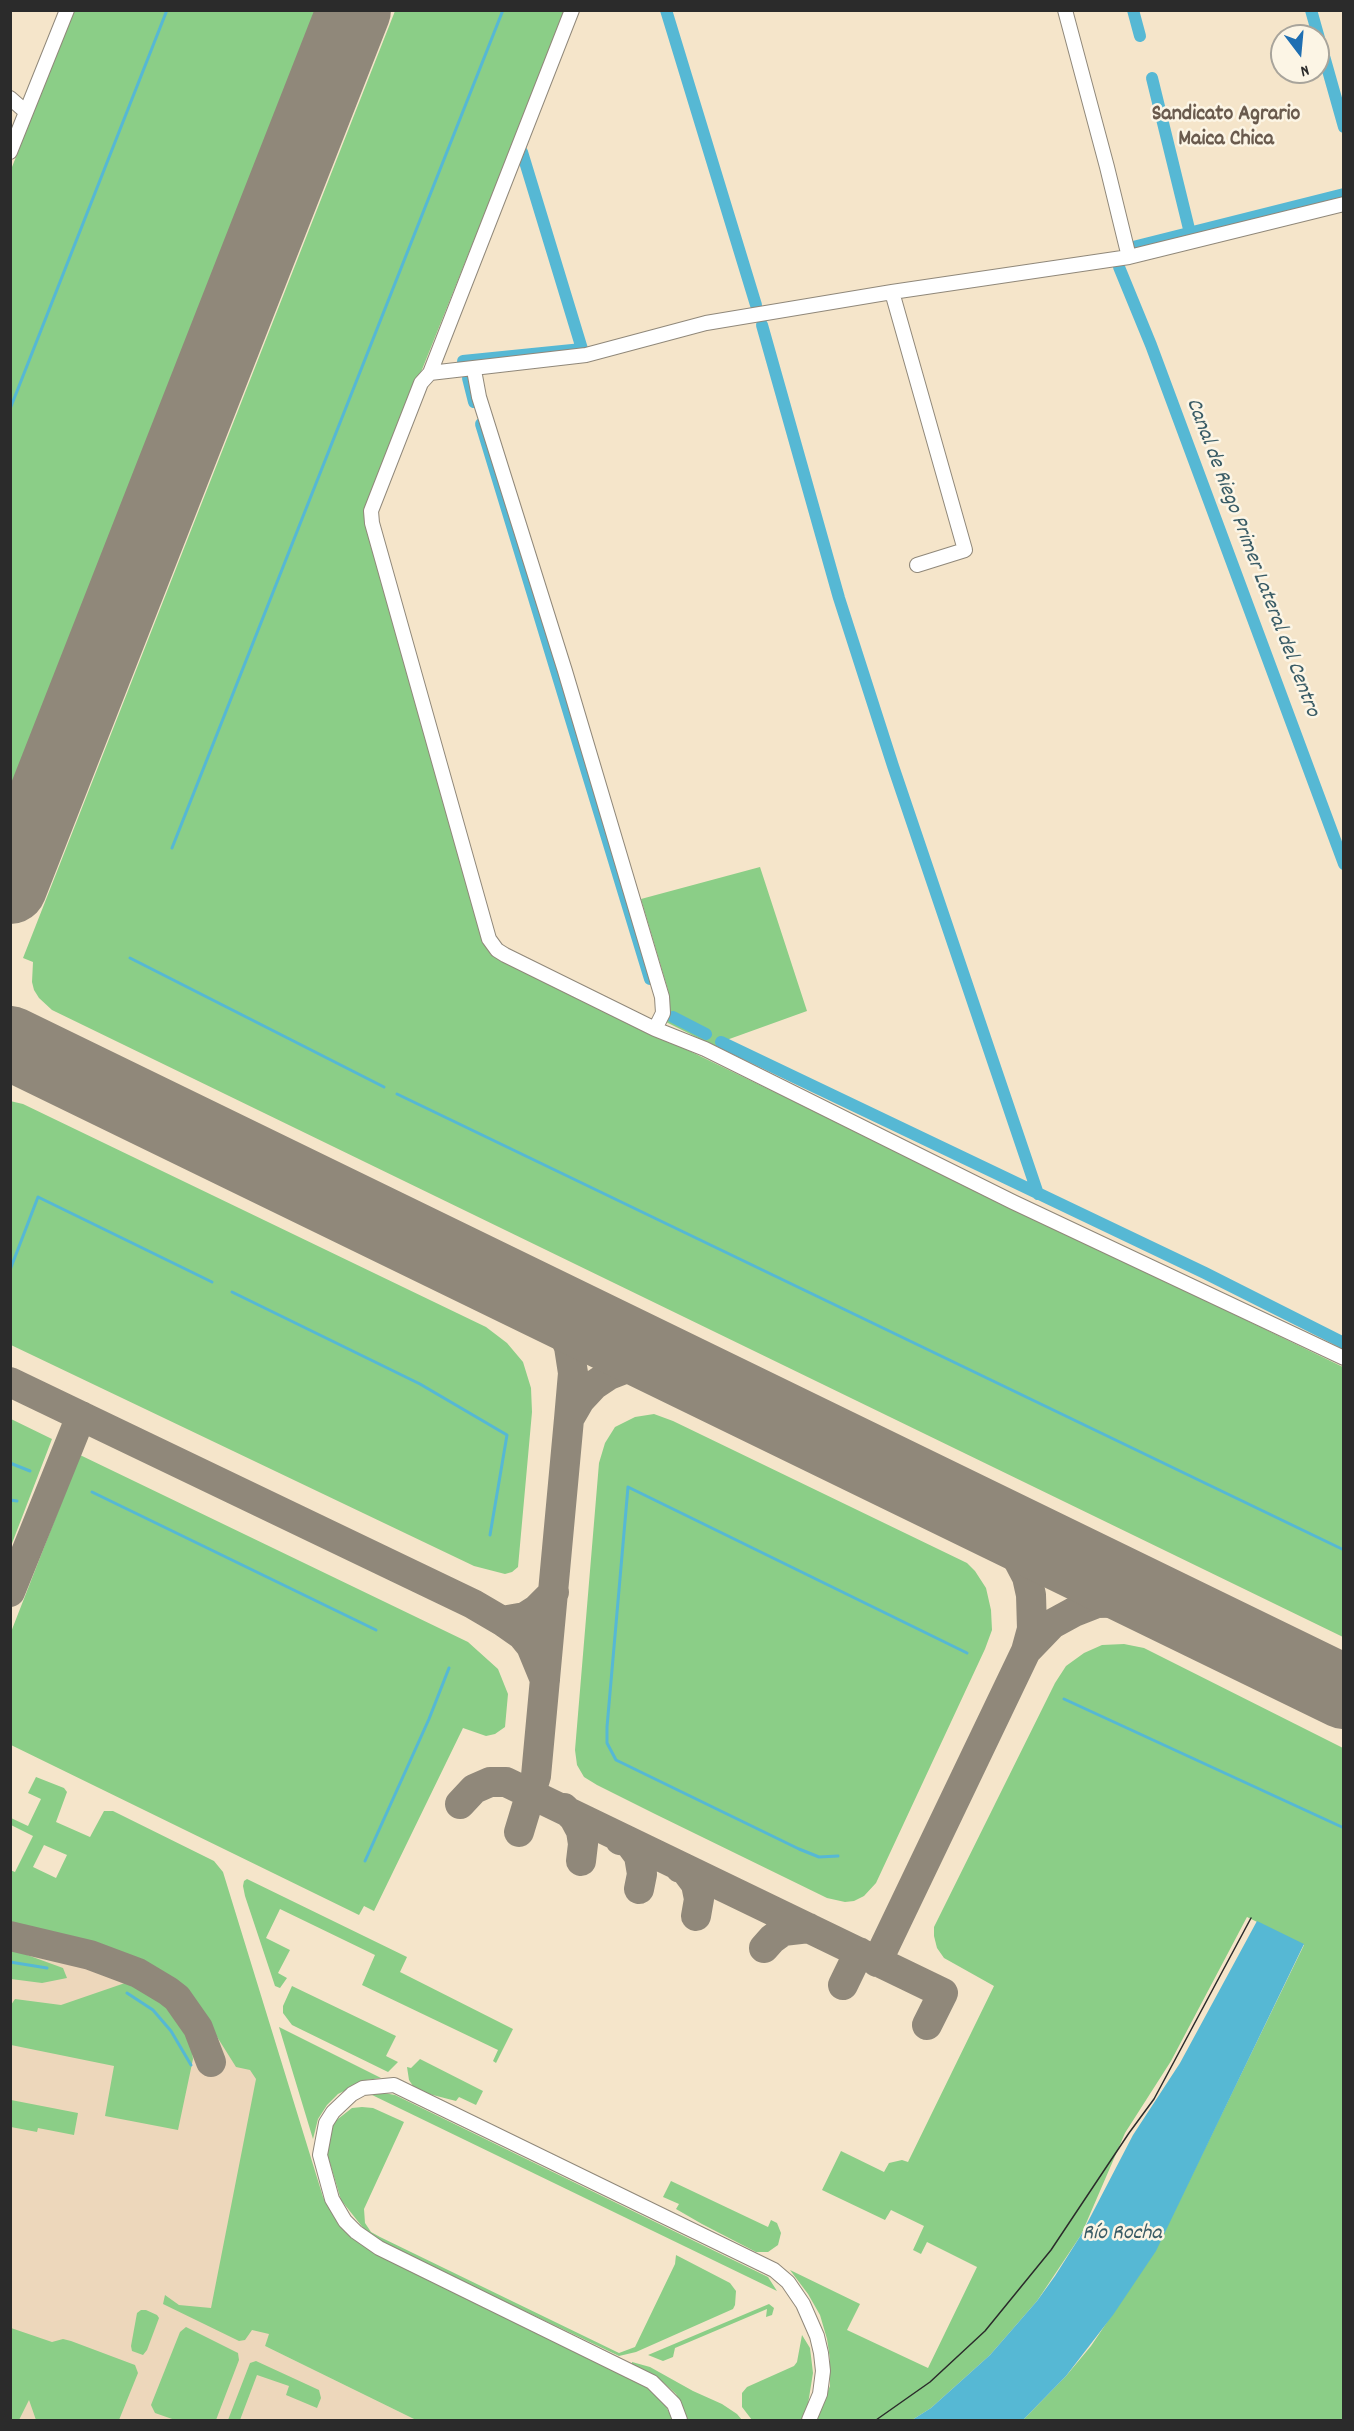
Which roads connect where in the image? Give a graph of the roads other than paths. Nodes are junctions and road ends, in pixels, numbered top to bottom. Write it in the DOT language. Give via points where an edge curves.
graph roads {
  1 [pos="67,10"];
  2 [pos="572,10"];
  3 [pos="1065,10"];
  4 [pos="10,98"];
  5 [pos="26,112"];
  6 [pos="10,152"];
  7 [pos="1344,204"];
  8 [pos="1129,257"];
  9 [pos="892,292"];
  10 [pos="474,369"];
  11 [pos="430,373"];
  12 [pos="917,565"];
  13 [pos="655,1029"];
  14 [pos="1344,1358"];
  15 [pos="680,2421"];
  16 [pos="809,2421"];
  1 -- 5 [label="street"];
  2 -- 11 [label="street"];
  3 -- 8 [label="street"];
  4 -- 5 [label="street"];
  5 -- 6 [label="street"];
  7 -- 8 [label="street"];
  8 -- 9 [label="street"];
  9 -- 10 [label="street" via="706,323 586,355"];
  9 -- 12 [label="street" via="965,550"];
  10 -- 11 [label="street"];
  10 -- 13 [label="street" via="479,398 662,997 663,1012"];
  11 -- 13 [label="street" via="421,383 370,511 489,939 505,955"];
  13 -- 14 [label="street" via="705,1049 1013,1202"];
  15 -- 16 [label="street" via="674,2404 652,2382 379,2248 356,2232 332,2199 320,2155 326,2123 333,2112 363,2088 393,2085 774,2270 803,2304 821,2353 824,2371 820,2394"];
}
